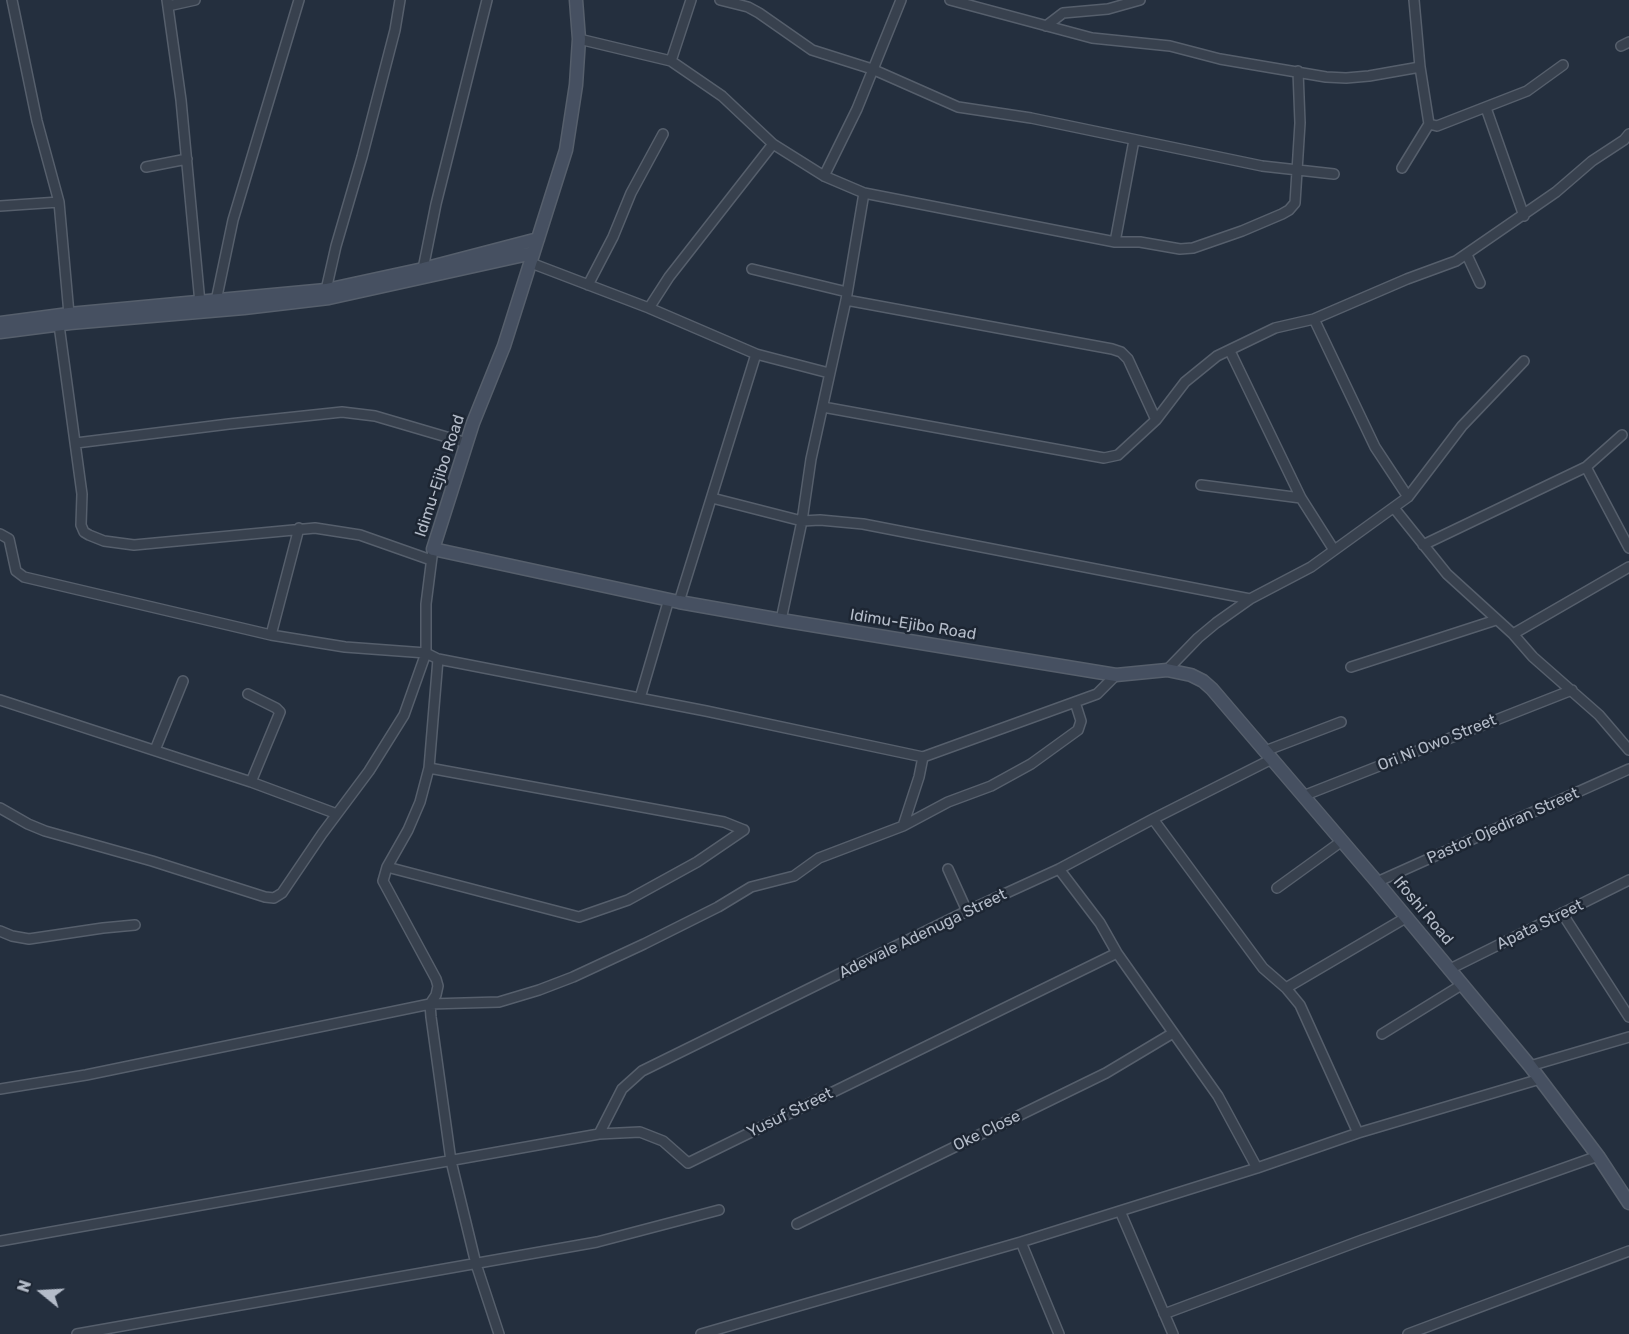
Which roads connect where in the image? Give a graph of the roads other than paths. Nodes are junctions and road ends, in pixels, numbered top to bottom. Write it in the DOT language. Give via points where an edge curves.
graph roads {
  1 [pos="12,0"];
  2 [pos="195,0"];
  3 [pos="299,0"];
  4 [pos="400,0"];
  5 [pos="487,0"];
  6 [pos="576,0"];
  7 [pos="691,0"];
  8 [pos="720,0"];
  9 [pos="901,0"];
  10 [pos="950,0"];
  11 [pos="1140,0"];
  12 [pos="1414,0"];
  13 [pos="168,3"];
  14 [pos="1046,26"];
  15 [pos="579,39"];
  16 [pos="671,61"];
  17 [pos="1563,65"];
  18 [pos="1420,66"];
  19 [pos="872,69"];
  20 [pos="1298,71"];
  21 [pos="1486,108"];
  22 [pos="1429,124"];
  23 [pos="663,134"];
  24 [pos="1629,134"];
  25 [pos="1134,140"];
  26 [pos="773,144"];
  27 [pos="187,159"];
  28 [pos="146,167"];
  29 [pos="1296,168"];
  30 [pos="1402,168"];
  31 [pos="1334,174"];
  32 [pos="824,176"];
  33 [pos="864,193"];
  34 [pos="59,202"];
  35 [pos="0,206"];
  36 [pos="1524,216"];
  37 [pos="538,239"];
  38 [pos="1115,242"];
  39 [pos="1467,255"];
  40 [pos="532,258"];
  41 [pos="423,268"];
  42 [pos="752,269"];
  43 [pos="1480,283"];
  44 [pos="588,285"];
  45 [pos="326,290"];
  46 [pos="347,290"];
  47 [pos="846,296"];
  48 [pos="216,301"];
  49 [pos="200,303"];
  50 [pos="243,304"];
  51 [pos="649,308"];
  52 [pos="69,314"];
  53 [pos="1314,319"];
  54 [pos="0,322"];
  55 [pos="59,325"];
  56 [pos="0,332"];
  57 [pos="1230,351"];
  58 [pos="756,354"];
  59 [pos="1524,361"];
  60 [pos="829,373"];
  61 [pos="823,407"];
  62 [pos="1156,420"];
  63 [pos="1622,435"];
  64 [pos="467,442"];
  65 [pos="76,443"];
  66 [pos="1586,467"];
  67 [pos="1201,485"];
  68 [pos="1408,497"];
  69 [pos="712,498"];
  70 [pos="1301,498"];
  71 [pos="1394,508"];
  72 [pos="802,521"];
  73 [pos="299,528"];
  74 [pos="0,534"];
  75 [pos="1423,545"];
  76 [pos="1629,548"];
  77 [pos="1334,550"];
  78 [pos="432,555"];
  79 [pos="1629,567"];
  80 [pos="674,600"];
  81 [pos="1250,600"];
  82 [pos="781,620"];
  83 [pos="1496,620"];
  84 [pos="1513,634"];
  85 [pos="271,635"];
  86 [pos="426,653"];
  87 [pos="438,659"];
  88 [pos="1351,667"];
  89 [pos="1167,670"];
  90 [pos="1116,675"];
  91 [pos="183,681"];
  92 [pos="1572,690"];
  93 [pos="248,694"];
  94 [pos="640,698"];
  95 [pos="0,700"];
  96 [pos="1075,702"];
  97 [pos="1341,722"];
  98 [pos="155,750"];
  99 [pos="1629,750"];
  100 [pos="1269,755"];
  101 [pos="923,757"];
  102 [pos="429,768"];
  103 [pos="1629,769"];
  104 [pos="251,782"];
  105 [pos="1303,796"];
  106 [pos="0,808"];
  107 [pos="337,814"];
  108 [pos="1153,819"];
  109 [pos="903,826"];
  110 [pos="1342,841"];
  111 [pos="387,867"];
  112 [pos="948,869"];
  113 [pos="1059,869"];
  114 [pos="1629,880"];
  115 [pos="1377,882"];
  116 [pos="1277,888"];
  117 [pos="967,911"];
  118 [pos="1562,914"];
  119 [pos="1407,917"];
  120 [pos="135,925"];
  121 [pos="0,931"];
  122 [pos="1117,953"];
  123 [pos="1450,969"];
  124 [pos="1463,984"];
  125 [pos="1286,988"];
  126 [pos="430,1004"];
  127 [pos="1629,1017"];
  128 [pos="1173,1033"];
  129 [pos="1382,1034"];
  130 [pos="1629,1037"];
  131 [pos="1530,1066"];
  132 [pos="1540,1079"];
  133 [pos="0,1089"];
  134 [pos="1358,1133"];
  135 [pos="599,1134"];
  136 [pos="1598,1156"];
  137 [pos="451,1161"];
  138 [pos="1257,1168"];
  139 [pos="1629,1203"];
  140 [pos="720,1210"];
  141 [pos="1120,1211"];
  142 [pos="797,1224"];
  143 [pos="0,1241"];
  144 [pos="1021,1242"];
  145 [pos="1629,1251"];
  146 [pos="476,1264"];
  147 [pos="1164,1314"];
  148 [pos="735,1329"];
  149 [pos="77,1334"];
  150 [pos="499,1334"];
  151 [pos="702,1334"];
  152 [pos="1059,1334"];
  153 [pos="1173,1334"];
  154 [pos="1408,1334"];
  1 -- 34 [label="street" via="37,121"];
  2 -- 13 [label="street"];
  3 -- 48 [label="street" via="233,220"];
  4 -- 45 [label="street" via="396,30"];
  5 -- 41 [label="street"];
  6 -- 15 [label="main road, Idimu-Ejibo Road"];
  7 -- 16 [label="street"];
  8 -- 19 [label="street" via="748,7 812,50"];
  9 -- 19 [label="street"];
  10 -- 14 [label="street"];
  11 -- 14 [label="street" via="1108,9 1063,13"];
  12 -- 18 [label="street"];
  13 -- 27 [label="street"];
  14 -- 20 [label="street" via="1092,39 1163,45"];
  15 -- 16 [label="street"];
  15 -- 37 [label="main road, Idimu-Ejibo Road" via="566,150"];
  16 -- 26 [label="street" via="722,96"];
  17 -- 21 [label="street" via="1527,92"];
  18 -- 20 [label="street" via="1346,78"];
  18 -- 22 [label="street"];
  19 -- 25 [label="street" via="958,106"];
  19 -- 32 [label="street"];
  20 -- 29 [label="street" via="1300,123"];
  21 -- 22 [label="street" via="1437,126"];
  21 -- 36 [label="street"];
  22 -- 30 [label="street"];
  23 -- 44 [label="street"];
  24 -- 36 [label="street"];
  25 -- 29 [label="street" via="1262,166"];
  25 -- 38 [label="street"];
  26 -- 32 [label="street"];
  26 -- 51 [label="street"];
  27 -- 28 [label="street"];
  27 -- 49 [label="street"];
  29 -- 31 [label="street"];
  29 -- 38 [label="street" via="1296,195 1289,210 1242,231 1186,249"];
  32 -- 33 [label="street"];
  33 -- 38 [label="street"];
  33 -- 47 [label="street"];
  34 -- 35 [label="street"];
  34 -- 52 [label="street"];
  36 -- 39 [label="street"];
  37 -- 40 [label="main road, Idimu-Ejibo Road"];
  37 -- 41 [label="main road"];
  39 -- 43 [label="street"];
  39 -- 53 [label="street"];
  40 -- 44 [label="street"];
  40 -- 46 [label="main road"];
  40 -- 64 [label="main road, Idimu-Ejibo Road"];
  41 -- 46 [label="main road"];
  42 -- 47 [label="street"];
  44 -- 51 [label="street"];
  45 -- 46 [label="main road"];
  45 -- 50 [label="main road"];
  46 -- 50 [label="main road"];
  47 -- 60 [label="street"];
  47 -- 62 [label="street" via="1121,352 1128,359"];
  48 -- 49 [label="main road"];
  48 -- 50 [label="main road"];
  49 -- 52 [label="main road"];
  50 -- 55 [label="main road"];
  51 -- 58 [label="street"];
  52 -- 54 [label="main road"];
  53 -- 57 [label="street" via="1275,328"];
  53 -- 68 [label="street" via="1375,447"];
  55 -- 56 [label="main road"];
  55 -- 65 [label="street"];
  57 -- 62 [label="street" via="1217,356 1185,382"];
  57 -- 70 [label="street"];
  58 -- 60 [label="street"];
  58 -- 69 [label="street"];
  59 -- 68 [label="street" via="1462,426"];
  60 -- 61 [label="street"];
  61 -- 62 [label="street" via="1104,458 1118,455"];
  61 -- 72 [label="street"];
  63 -- 66 [label="street"];
  64 -- 65 [label="street" via="375,416 342,412"];
  64 -- 78 [label="main road, Idimu-Ejibo Road"];
  65 -- 73 [label="street" via="81,525 88,536 134,545"];
  66 -- 75 [label="street"];
  66 -- 76 [label="street"];
  67 -- 70 [label="street"];
  68 -- 71 [label="street"];
  69 -- 72 [label="street"];
  69 -- 80 [label="street"];
  70 -- 77 [label="street"];
  71 -- 75 [label="street"];
  71 -- 77 [label="street"];
  72 -- 81 [label="street" via="863,524"];
  72 -- 82 [label="street"];
  73 -- 78 [label="street" via="360,535"];
  73 -- 85 [label="street"];
  74 -- 85 [label="street" via="9,539 16,571 24,577"];
  75 -- 83 [label="street" via="1447,574"];
  77 -- 81 [label="street"];
  78 -- 80 [label="main road, Idimu-Ejibo Road"];
  78 -- 86 [label="street"];
  79 -- 84 [label="street"];
  80 -- 82 [label="main road, Idimu-Ejibo Road"];
  80 -- 94 [label="street"];
  81 -- 89 [label="street" via="1198,638"];
  82 -- 90 [label="main road, Idimu-Ejibo Road"];
  83 -- 84 [label="street"];
  83 -- 88 [label="street"];
  84 -- 92 [label="street"];
  85 -- 86 [label="street" via="345,647"];
  86 -- 87 [label="street"];
  86 -- 107 [label="street" via="404,716"];
  87 -- 94 [label="street"];
  87 -- 102 [label="street"];
  89 -- 90 [label="main road, Idimu-Ejibo Road"];
  89 -- 100 [label="main road, Ifoshi Road" via="1203,681"];
  90 -- 96 [label="street" via="1097,694"];
  91 -- 98 [label="street"];
  92 -- 99 [label="street" via="1607,722"];
  92 -- 105 [label="street, Ori Ni Owo Street"];
  93 -- 104 [label="street" via="280,712"];
  94 -- 101 [label="street"];
  95 -- 98 [label="street"];
  96 -- 101 [label="street"];
  96 -- 109 [label="street" via="1081,721 1078,730 1031,764"];
  97 -- 100 [label="street, Adewale Adenuga Street"];
  98 -- 104 [label="street"];
  100 -- 105 [label="main road, Ifoshi Road"];
  100 -- 108 [label="street, Adewale Adenuga Street"];
  101 -- 109 [label="street"];
  102 -- 111 [label="street" via="420,802"];
  102 -- 111 [label="street" via="724,822 744,830 646,891 579,916"];
  103 -- 115 [label="street, Pastor Ojediran Street"];
  104 -- 107 [label="street"];
  105 -- 110 [label="main road, Ifoshi Road"];
  106 -- 107 [label="street" via="45,831 274,898 282,893"];
  108 -- 113 [label="street, Adewale Adenuga Street"];
  108 -- 125 [label="street" via="1263,968"];
  109 -- 126 [label="street" via="819,858 794,876 751,887 573,977 499,1002"];
  110 -- 115 [label="main road, Ifoshi Road"];
  110 -- 116 [label="street"];
  111 -- 126 [label="street" via="384,885 436,979 438,986"];
  112 -- 117 [label="street"];
  113 -- 117 [label="street, Adewale Adenuga Street"];
  113 -- 122 [label="street" via="1100,923"];
  114 -- 118 [label="street, Apata Street"];
  115 -- 119 [label="main road, Ifoshi Road"];
  117 -- 135 [label="street, Adewale Adenuga Street" via="642,1071 622,1089"];
  118 -- 123 [label="street, Apata Street"];
  118 -- 127 [label="street"];
  119 -- 123 [label="main road, Ifoshi Road"];
  119 -- 125 [label="street"];
  120 -- 121 [label="street" via="29,939"];
  122 -- 128 [label="street"];
  122 -- 135 [label="street, Yusuf Street" via="688,1163 663,1141 640,1131"];
  123 -- 124 [label="main road, Ifoshi Road"];
  124 -- 129 [label="street"];
  124 -- 131 [label="main road, Ifoshi Road"];
  125 -- 134 [label="street" via="1300,1005"];
  126 -- 133 [label="street"];
  126 -- 137 [label="street"];
  128 -- 138 [label="street" via="1218,1096"];
  128 -- 142 [label="street, Oke Close" via="1106,1073"];
  130 -- 131 [label="street"];
  131 -- 132 [label="main road, Ifoshi Road"];
  132 -- 134 [label="street"];
  132 -- 136 [label="main road, Ifoshi Road"];
  134 -- 138 [label="street"];
  135 -- 137 [label="street, Yusuf Street"];
  136 -- 139 [label="main road, Ifoshi Road"];
  136 -- 147 [label="street"];
  137 -- 143 [label="street, Yusuf Street"];
  137 -- 146 [label="street"];
  138 -- 141 [label="street"];
  140 -- 146 [label="street" via="597,1242"];
  141 -- 144 [label="street"];
  141 -- 147 [label="street"];
  144 -- 148 [label="street"];
  144 -- 152 [label="street"];
  145 -- 154 [label="street"];
  146 -- 149 [label="street"];
  146 -- 150 [label="street"];
  147 -- 153 [label="street"];
  148 -- 151 [label="street"];
}
